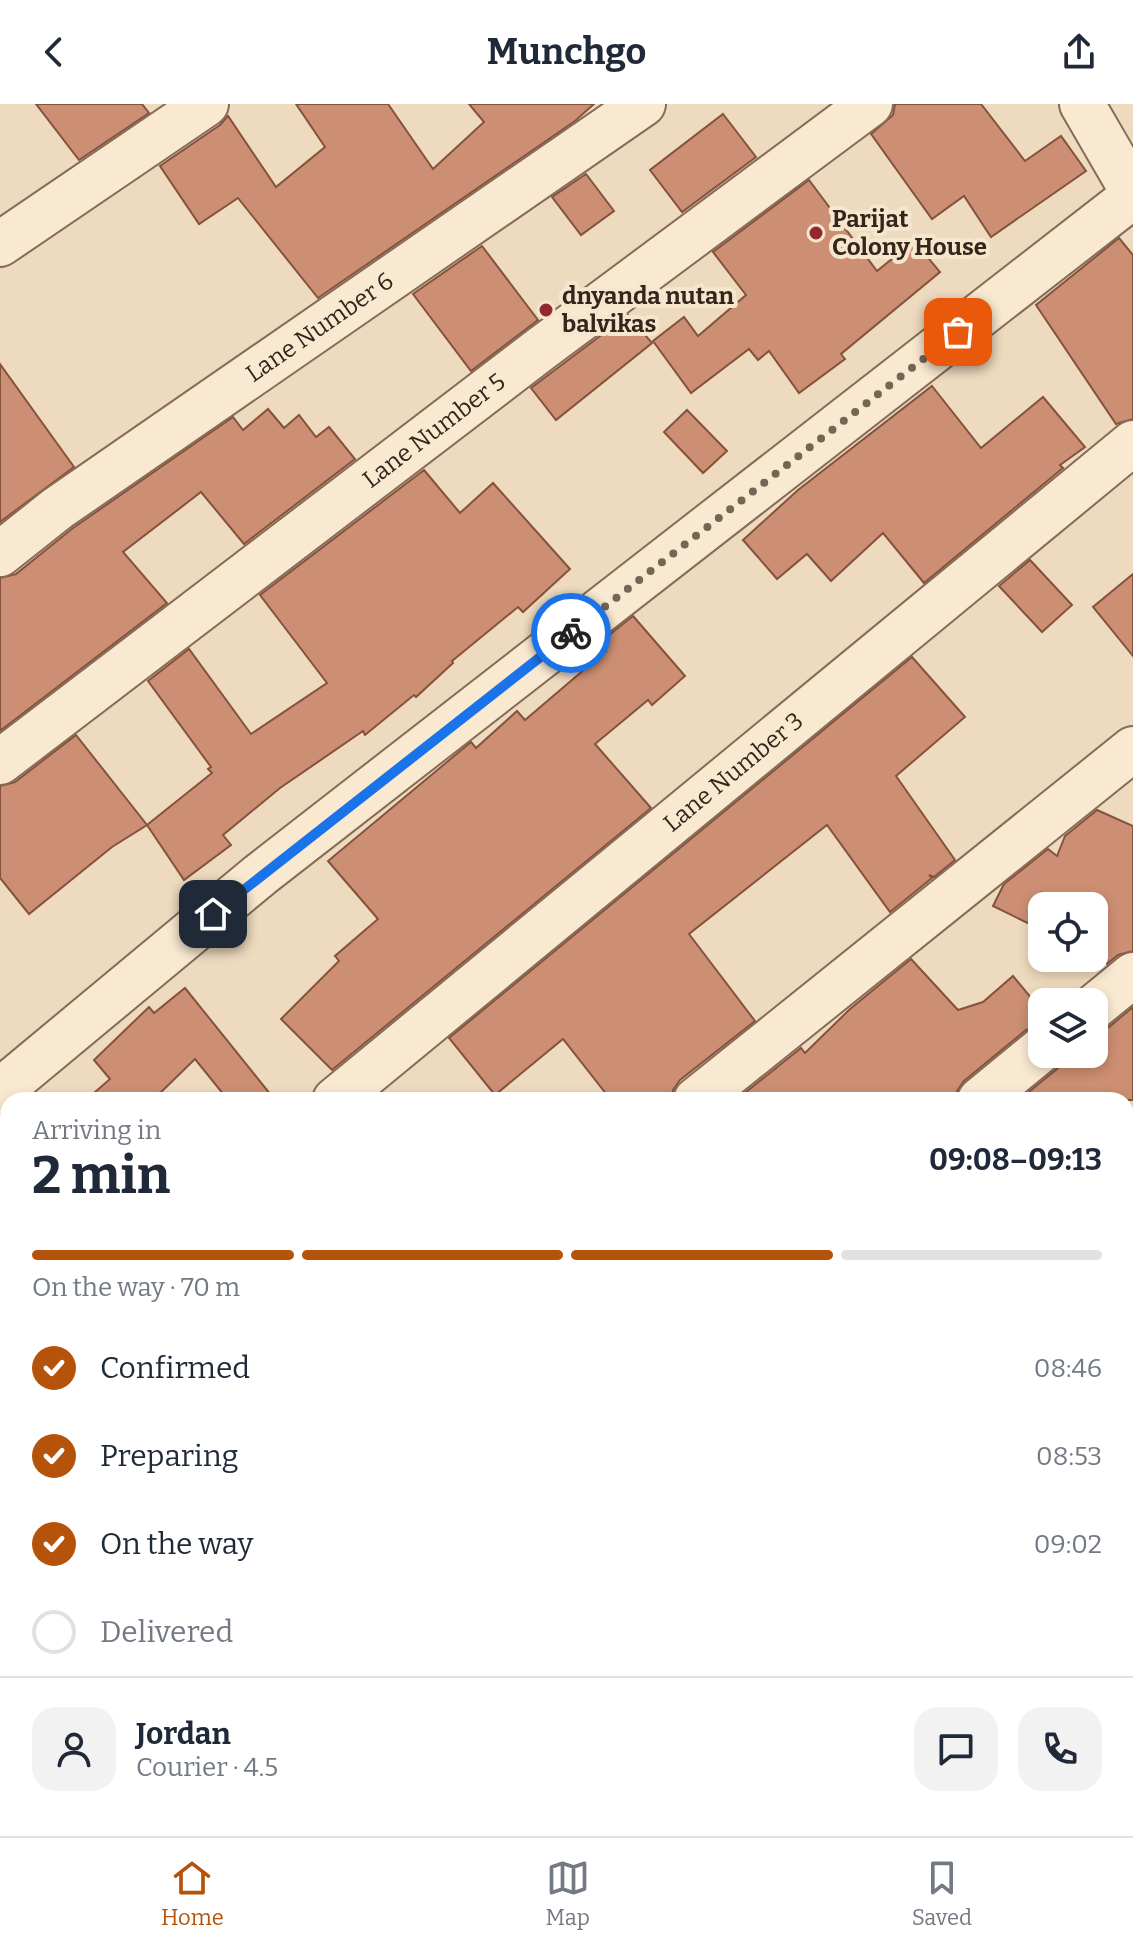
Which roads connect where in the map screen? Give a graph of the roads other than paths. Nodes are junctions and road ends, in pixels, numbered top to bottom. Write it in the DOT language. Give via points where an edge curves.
graph roads {
  1 [pos="206,104"];
  2 [pos="643,104"];
  3 [pos="870,104"];
  4 [pos="1082,104"];
  5 [pos="1133,194"];
  6 [pos="0,244"];
  7 [pos="1133,443"];
  8 [pos="0,554"];
  9 [pos="1133,749"];
  10 [pos="0,762"];
  11 [pos="1133,975"];
  12 [pos="1108,996"];
  13 [pos="1028,1061"];
  14 [pos="0,1091"];
  15 [pos="345,1092"];
  16 [pos="706,1092"];
  17 [pos="990,1092"];
  1 -- 6 [label="street"];
  2 -- 8 [label="street, Lane Number 6" via="58,508"];
  3 -- 10 [label="street, Lane Number 5"];
  4 -- 5 [label="street"];
  5 -- 14 [label="street" via="260,875"];
  7 -- 15 [label="street, Lane Number 3"];
  9 -- 16 [label="street"];
  11 -- 12 [label="street"];
  13 -- 17 [label="street"];
}
